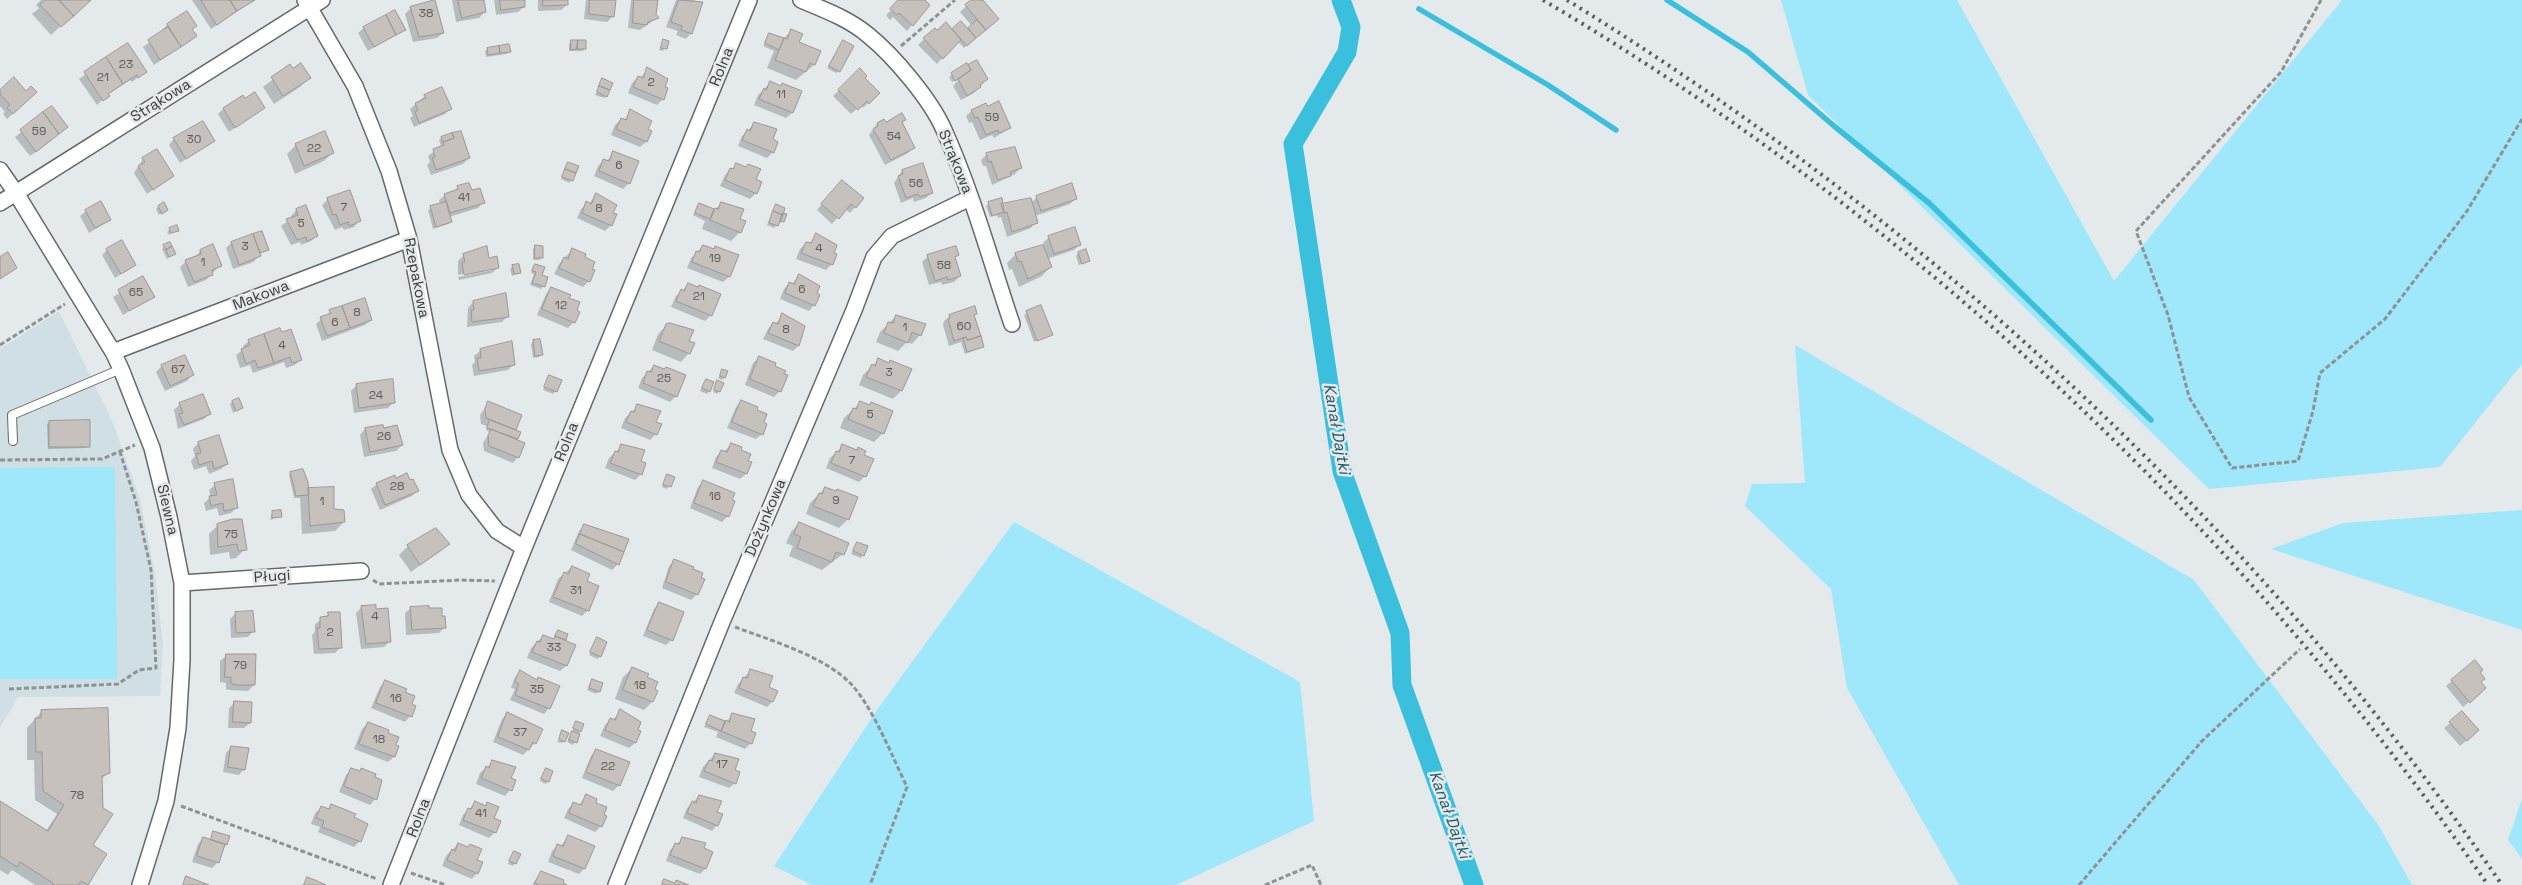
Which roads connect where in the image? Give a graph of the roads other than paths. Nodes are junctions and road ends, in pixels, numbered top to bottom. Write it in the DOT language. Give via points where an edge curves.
graph roads {
  1 [pos="749,0"];
  2 [pos="801,0"];
  3 [pos="312,2"];
  4 [pos="0,170"];
  5 [pos="16,193"];
  6 [pos="970,198"];
  7 [pos="0,204"];
  8 [pos="409,239"];
  9 [pos="1012,324"];
  10 [pos="113,352"];
  11 [pos="121,369"];
  12 [pos="13,441"];
  13 [pos="524,548"];
  14 [pos="361,571"];
  15 [pos="182,583"];
  16 [pos="140,885"];
  17 [pos="391,885"];
  18 [pos="616,885"];
  1 -- 13 [label="street, Rolna"];
  2 -- 6 [label="street, Strąkowa" via="840,17 868,35 915,85 944,128"];
  3 -- 5 [label="street, Strąkowa"];
  3 -- 8 [label="street, Rzepakowa" via="355,86 389,171"];
  4 -- 5 [label="street, Siewna"];
  5 -- 7 [label="street, Strąkowa"];
  5 -- 10 [label="street, Siewna"];
  6 -- 9 [label="street, Strąkowa"];
  6 -- 18 [label="street, Dożynkowa" via="892,236 874,257"];
  8 -- 10 [label="street, Makowa"];
  8 -- 13 [label="street, Rzepakowa" via="450,450 469,495 497,531"];
  10 -- 11 [label="street, Siewna"];
  11 -- 12 [label="lane" via="12,415"];
  11 -- 15 [label="street, Siewna" via="149,439"];
  13 -- 17 [label="street, Rolna"];
  14 -- 15 [label="street, Pługi"];
  15 -- 16 [label="street, Siewna" via="178,728 166,801"];
}
